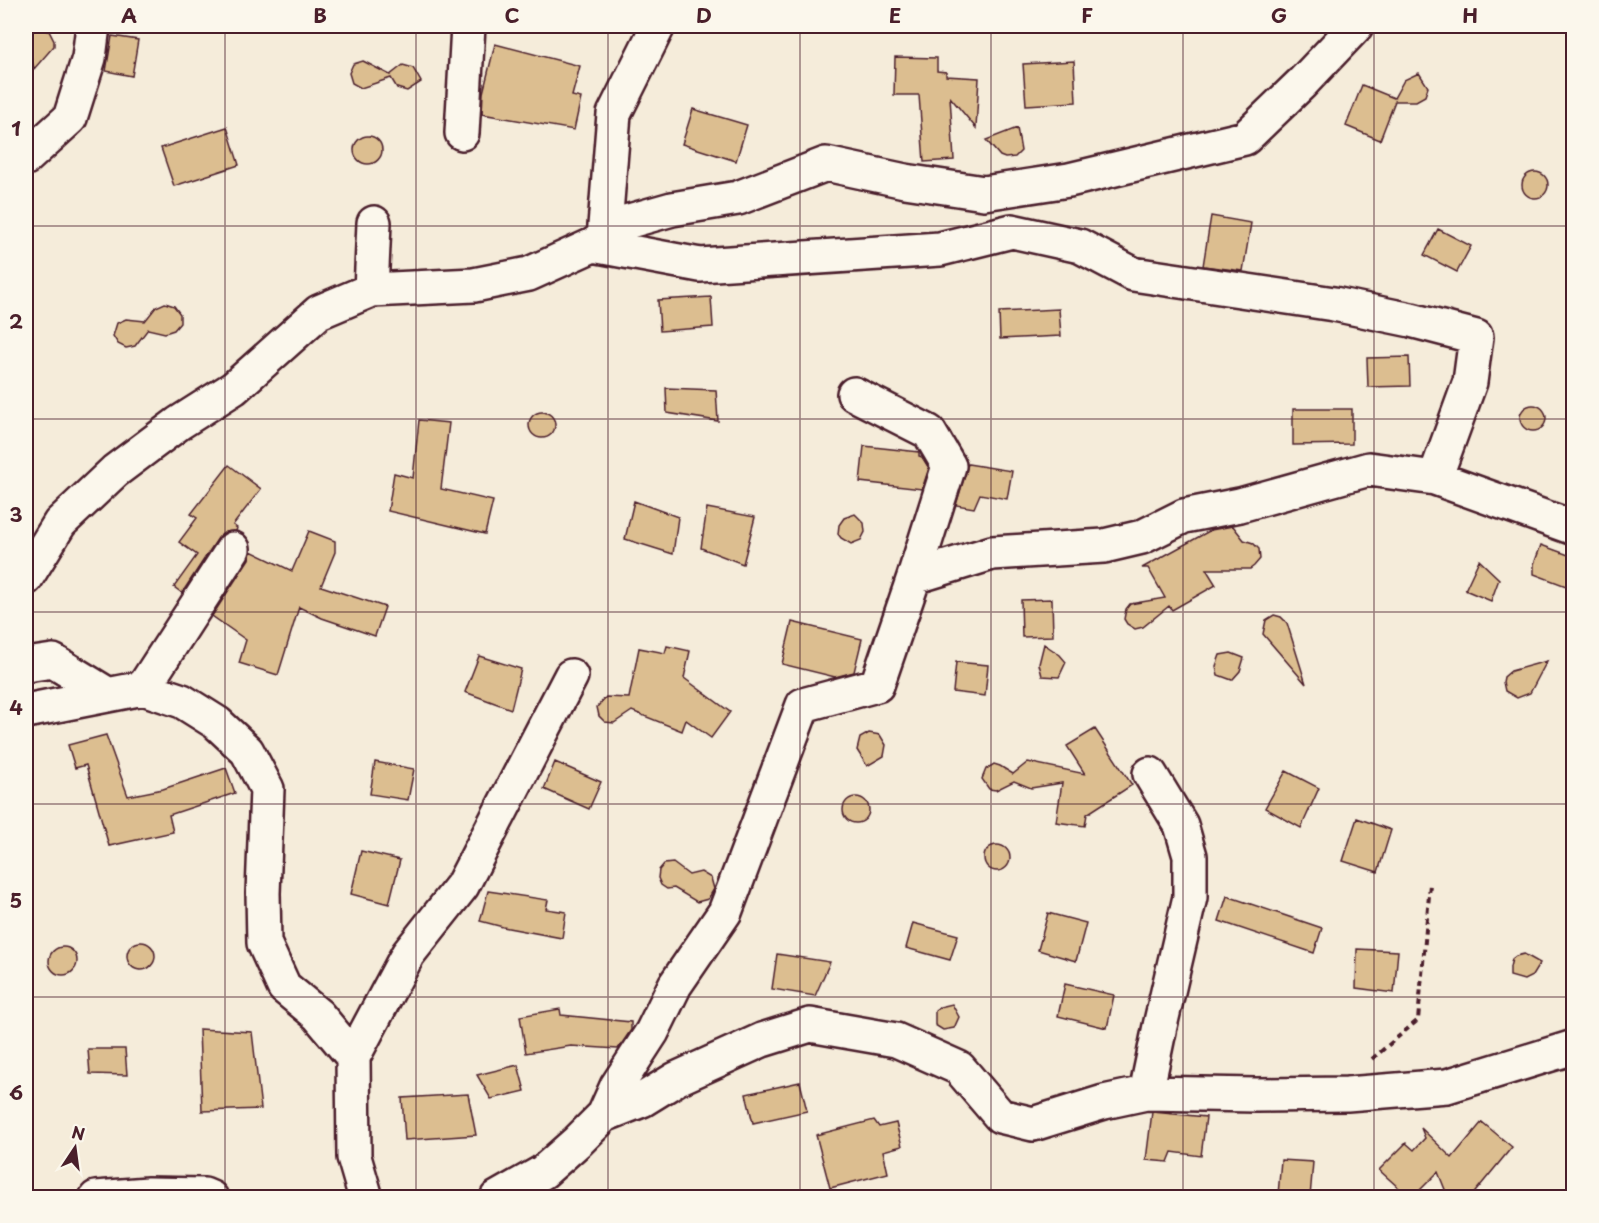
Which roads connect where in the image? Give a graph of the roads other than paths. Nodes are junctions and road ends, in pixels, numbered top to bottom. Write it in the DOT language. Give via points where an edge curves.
graph roads {
  1 [pos="93,26"];
  2 [pos="468,26"];
  3 [pos="658,26"];
  4 [pos="1356,26"];
  5 [pos="462,133"];
  6 [pos="26,158"];
  7 [pos="374,223"];
  8 [pos="598,242"];
  9 [pos="371,290"];
  10 [pos="854,394"];
  11 [pos="1435,478"];
  12 [pos="1574,528"];
  13 [pos="233,549"];
  14 [pos="914,577"];
  15 [pos="26,578"];
  16 [pos="26,664"];
  17 [pos="571,676"];
  18 [pos="143,688"];
  19 [pos="107,694"];
  20 [pos="26,711"];
  21 [pos="1150,774"];
  22 [pos="1574,1047"];
  23 [pos="352,1057"];
  24 [pos="1146,1093"];
  25 [pos="604,1115"];
  26 [pos="96,1197"];
  27 [pos="211,1197"];
  28 [pos="366,1197"];
  29 [pos="497,1197"];
  1 -- 6 [label="street" via="89,58 70,118"];
  2 -- 5 [label="street"];
  3 -- 8 [label="street" via="614,114"];
  4 -- 8 [label="street" via="1245,138 1069,180 984,193 826,164 738,198 672,208 626,222"];
  7 -- 9 [label="street"];
  8 -- 9 [label="street" via="529,274 474,285"];
  8 -- 11 [label="street" via="700,265 940,249 1012,231 1080,246 1133,274 1335,304 1476,338 1470,382"];
  9 -- 15 [label="street" via="319,312 234,388 115,471 60,523"];
  10 -- 14 [label="street" via="928,432 949,466"];
  11 -- 12 [label="street"];
  11 -- 14 [label="street" via="1369,469 1240,505 1184,516 1142,537 1104,546 992,553"];
  13 -- 18 [label="street"];
  14 -- 25 [label="street" via="877,685 803,705 725,912 675,985"];
  16 -- 19 [label="street" via="53,661"];
  17 -- 23 [label="street" via="462,886 408,954"];
  18 -- 19 [label="street"];
  18 -- 23 [label="street" via="183,701 217,723 247,751 267,789 264,943 284,987 318,1014"];
  19 -- 20 [label="street"];
  21 -- 24 [label="street" via="1181,825 1190,856 1190,897"];
  22 -- 24 [label="street" via="1447,1086 1330,1094"];
  23 -- 28 [label="street" via="354,1157"];
  24 -- 25 [label="street" via="1033,1124 1000,1116 959,1068 949,1063 896,1040 810,1025 762,1040"];
  25 -- 29 [label="street" via="543,1172"];
  26 -- 27 [label="street"];
}
